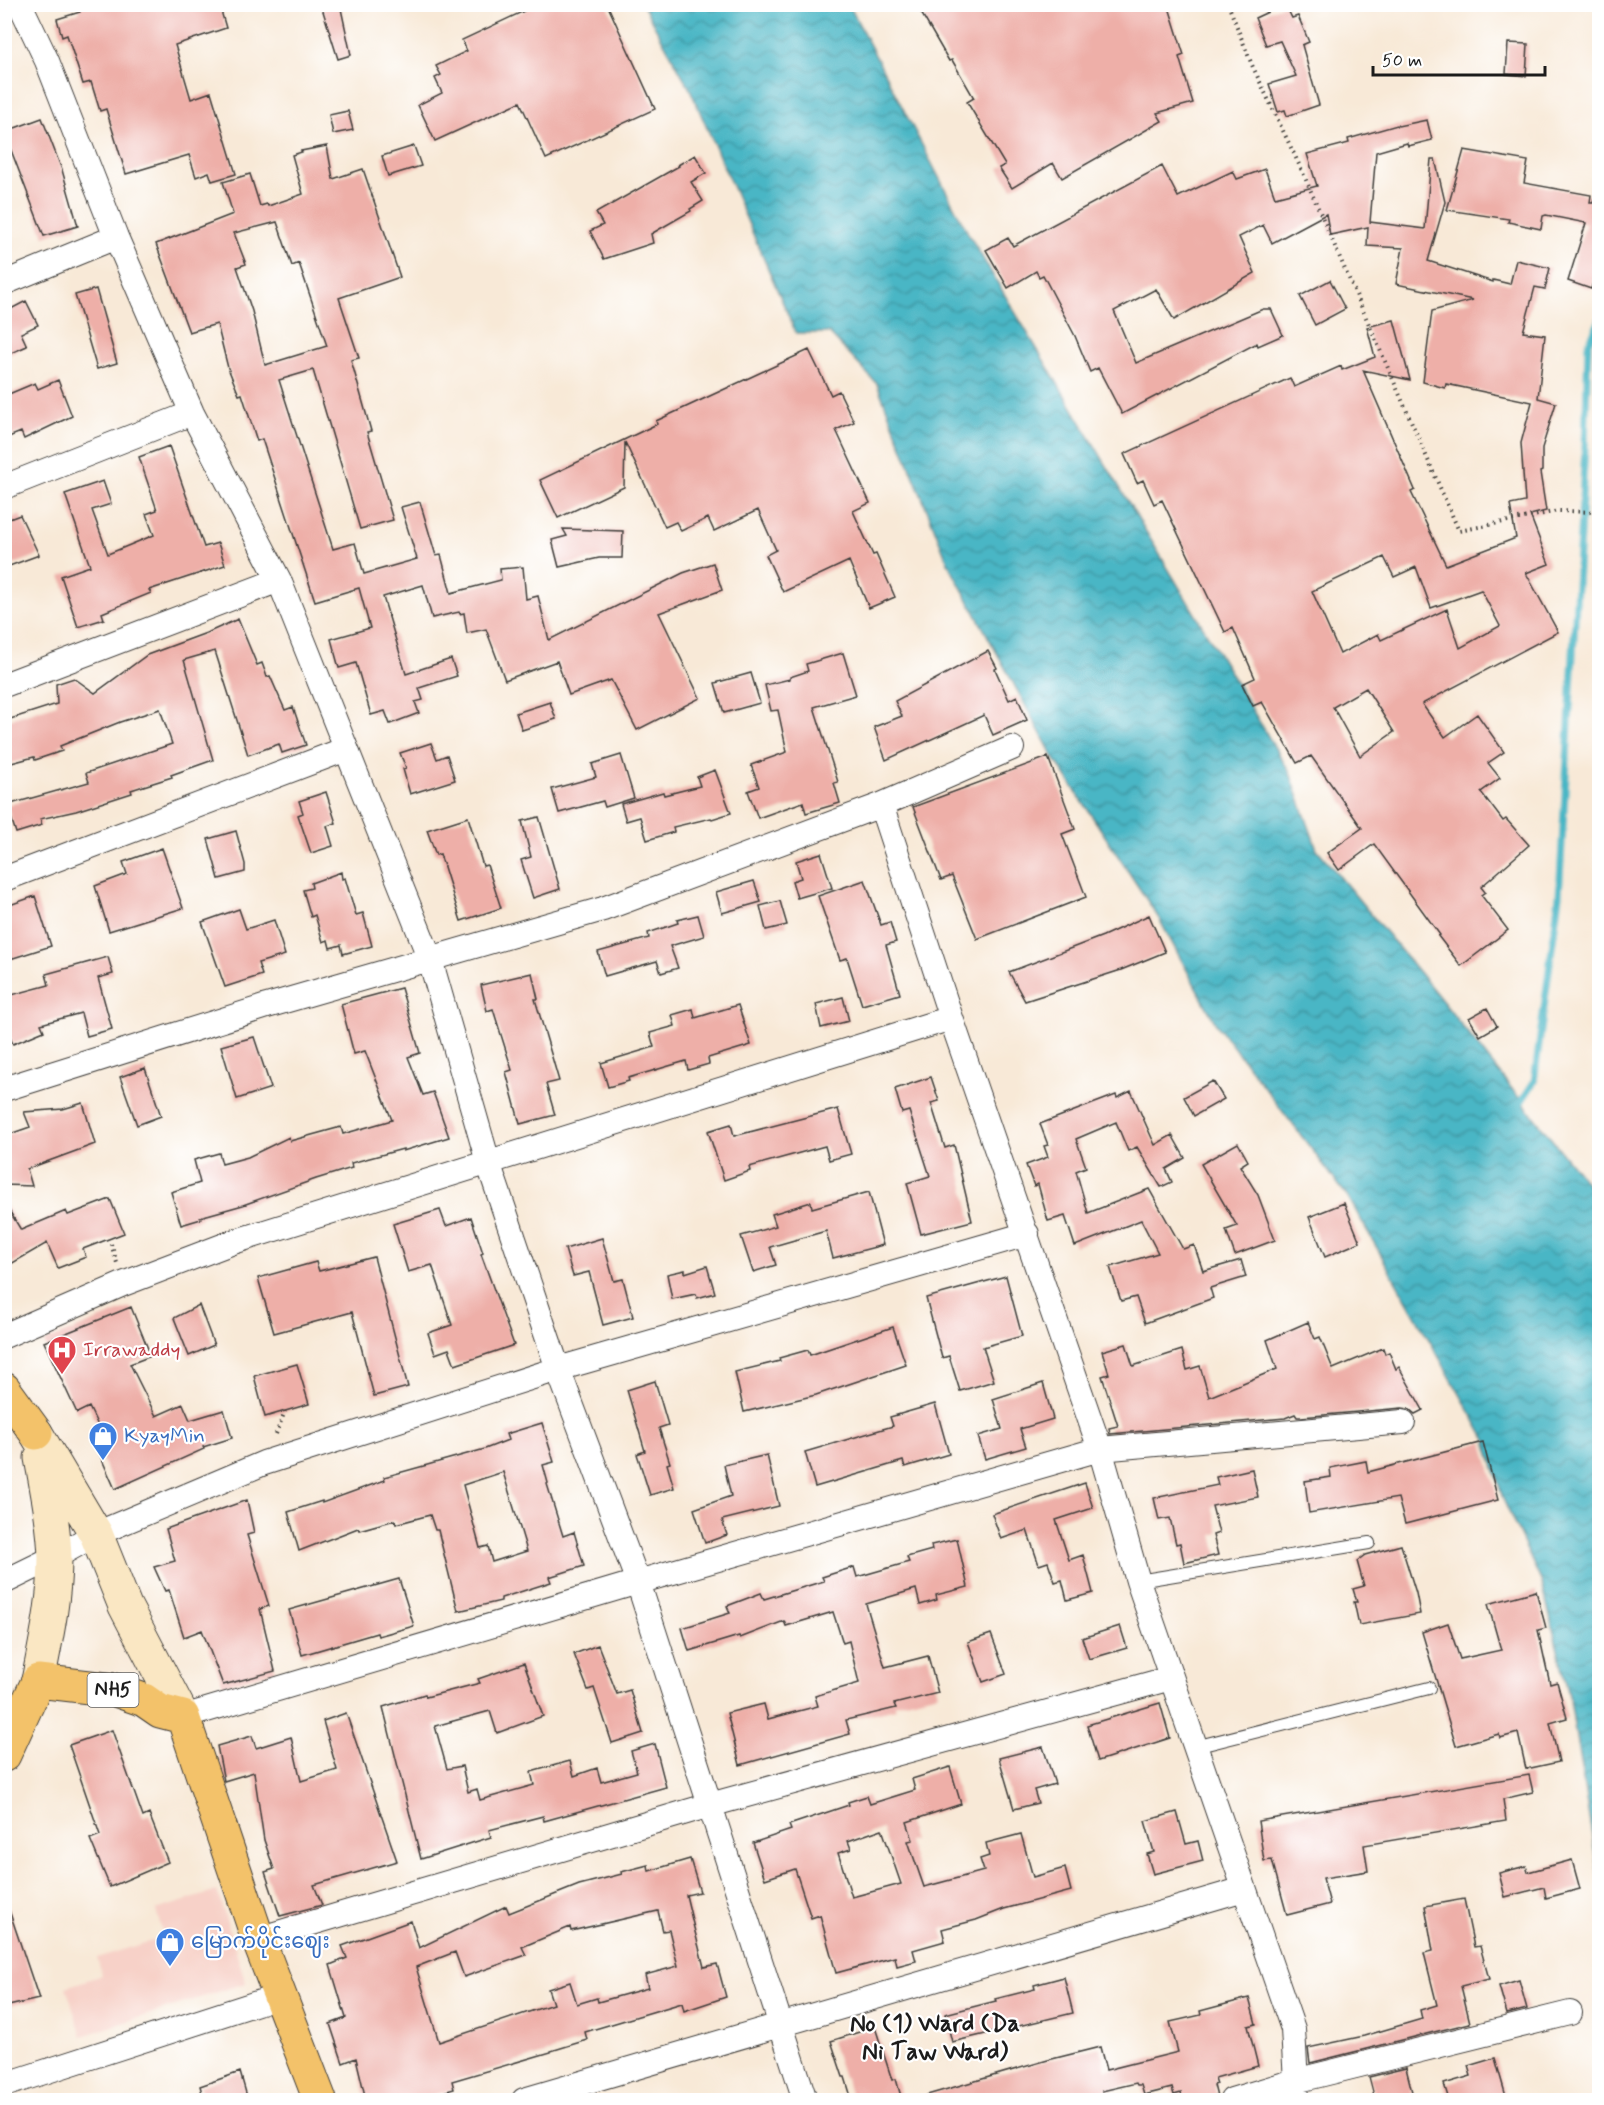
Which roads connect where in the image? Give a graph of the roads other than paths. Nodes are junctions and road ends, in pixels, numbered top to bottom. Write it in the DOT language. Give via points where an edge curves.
graph roads {
  1 [pos="20,4"];
  2 [pos="116,237"];
  3 [pos="4,283"];
  4 [pos="192,413"];
  5 [pos="4,487"];
  6 [pos="279,580"];
  7 [pos="4,685"];
  8 [pos="1011,748"];
  9 [pos="346,749"];
  10 [pos="880,805"];
  11 [pos="4,879"];
  12 [pos="430,959"];
  13 [pos="951,1018"];
  14 [pos="4,1089"];
  15 [pos="488,1162"];
  16 [pos="1027,1234"];
  17 [pos="4,1336"];
  18 [pos="558,1369"];
  19 [pos="4,1389"];
  20 [pos="1403,1422"];
  21 [pos="36,1433"];
  22 [pos="1100,1449"];
  23 [pos="96,1534"];
  24 [pos="1369,1543"];
  25 [pos="55,1557"];
  26 [pos="1138,1581"];
  27 [pos="4,1582"];
  28 [pos="638,1582"];
  29 [pos="1171,1678"];
  30 [pos="38,1681"];
  31 [pos="1429,1688"];
  32 [pos="183,1717"];
  33 [pos="1195,1747"];
  34 [pos="4,1755"];
  35 [pos="710,1805"];
  36 [pos="1244,1889"];
  37 [pos="258,1939"];
  38 [pos="279,1996"];
  39 [pos="1570,2013"];
  40 [pos="781,2025"];
  41 [pos="4,2085"];
  42 [pos="1296,2091"];
  43 [pos="320,2100"];
  44 [pos="524,2100"];
  45 [pos="805,2100"];
  46 [pos="1232,2100"];
  1 -- 2 [label="street"];
  2 -- 3 [label="street"];
  2 -- 4 [label="street"];
  4 -- 5 [label="street"];
  4 -- 6 [label="street"];
  6 -- 7 [label="street"];
  6 -- 9 [label="street"];
  8 -- 10 [label="street"];
  9 -- 11 [label="street"];
  9 -- 12 [label="street"];
  10 -- 12 [label="street" via="603,909"];
  10 -- 13 [label="street"];
  12 -- 14 [label="street"];
  12 -- 15 [label="street"];
  13 -- 15 [label="street"];
  13 -- 16 [label="street"];
  15 -- 17 [label="street" via="233,1242"];
  15 -- 18 [label="street"];
  16 -- 18 [label="street"];
  16 -- 22 [label="street"];
  18 -- 23 [label="street" via="264,1463"];
  18 -- 28 [label="street"];
  19 -- 21 [label="main road"];
  20 -- 22 [label="street"];
  21 -- 23 [label="main road"];
  21 -- 25 [label="main road"];
  22 -- 26 [label="street"];
  22 -- 28 [label="street"];
  23 -- 25 [label="street"];
  23 -- 32 [label="main road" via="125,1606"];
  24 -- 26 [label="lane"];
  25 -- 27 [label="street"];
  25 -- 30 [label="main road" via="50,1623"];
  26 -- 29 [label="street"];
  28 -- 32 [label="street"];
  28 -- 35 [label="street"];
  29 -- 33 [label="street"];
  29 -- 35 [label="street"];
  30 -- 32 [label="main road, NH5" via="115,1690"];
  30 -- 34 [label="main road"];
  31 -- 33 [label="lane"];
  32 -- 37 [label="main road"];
  33 -- 36 [label="street"];
  35 -- 37 [label="street"];
  35 -- 40 [label="street"];
  36 -- 40 [label="street"];
  36 -- 42 [label="street" via="1293,2029"];
  37 -- 38 [label="main road"];
  38 -- 41 [label="street"];
  38 -- 43 [label="main road"];
  39 -- 42 [label="street"];
  40 -- 44 [label="street"];
  40 -- 45 [label="street"];
  42 -- 46 [label="street"];
}
